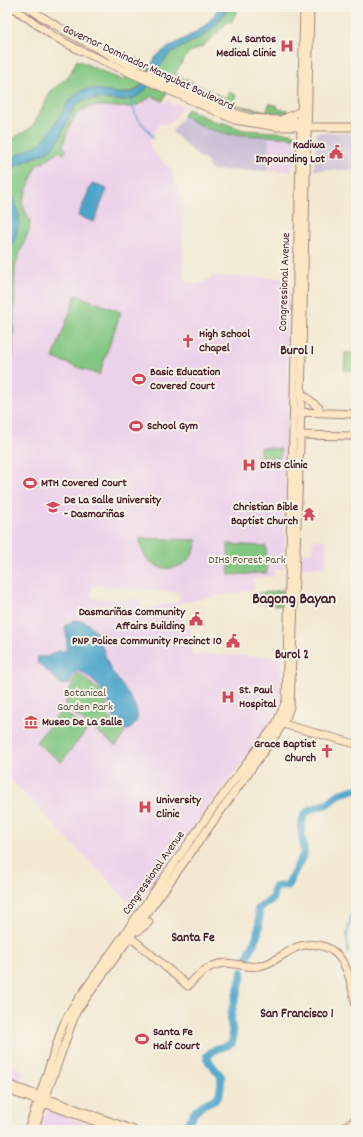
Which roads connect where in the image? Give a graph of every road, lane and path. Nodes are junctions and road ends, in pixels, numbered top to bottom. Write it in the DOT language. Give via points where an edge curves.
graph roads {
  1 [pos="12,7"];
  2 [pos="28,7"];
  3 [pos="304,7"];
  4 [pos="310,7"];
  5 [pos="129,69"];
  6 [pos="169,87"];
  7 [pos="301,111"];
  8 [pos="279,120"];
  9 [pos="356,122"];
  10 [pos="304,125"];
  11 [pos="356,127"];
  12 [pos="300,392"];
  13 [pos="318,408"];
  14 [pos="296,410"];
  15 [pos="340,413"];
  16 [pos="356,414"];
  17 [pos="296,435"];
  18 [pos="356,436"];
  19 [pos="280,724"];
  20 [pos="356,744"];
  21 [pos="146,920"];
  22 [pos="130,937"];
  23 [pos="356,1006"];
  24 [pos="7,1084"];
  25 [pos="50,1086"];
  26 [pos="7,1090"];
  27 [pos="42,1100"];
  28 [pos="54,1101"];
  29 [pos="356,1117"];
  30 [pos="28,1130"];
  31 [pos="34,1130"];
  32 [pos="119,1130"];
  33 [pos="134,1130"];
  34 [pos="338,1130"];
  1 -- 5 [label="main road, Governor Dominador Mangubat Boulevard" via="64,42"];
  2 -- 5 [label="main road, Governor Dominador Mangubat Boulevard"];
  3 -- 7 [label="main road, Congressional Avenue"];
  4 -- 10 [label="main road, Congressional Avenue"];
  5 -- 6 [label="main road, Governor Dominador Mangubat Boulevard"];
  6 -- 8 [label="main road, Governor Dominador Mangubat Boulevard" via="238,114"];
  6 -- 10 [label="main road, Governor Dominador Mangubat Boulevard" via="236,120 259,125"];
  7 -- 8 [label="main road"];
  7 -- 10 [label="main road, Congressional Avenue"];
  8 -- 10 [label="main road, Governor Dominador Mangubat Boulevard"];
  9 -- 10 [label="main road"];
  10 -- 11 [label="main road"];
  10 -- 12 [label="main road, Congressional Avenue"];
  10 -- 14 [label="main road, Congressional Avenue"];
  12 -- 13 [label="main road"];
  12 -- 14 [label="main road, Congressional Avenue"];
  13 -- 14 [label="main road"];
  13 -- 15 [label="main road"];
  14 -- 15 [label="main road"];
  14 -- 17 [label="main road, Congressional Avenue"];
  15 -- 16 [label="main road"];
  17 -- 18 [label="main road"];
  17 -- 19 [label="main road, Congressional Avenue" via="287,690"];
  19 -- 20 [label="main road"];
  19 -- 21 [label="main road, Congressional Avenue"];
  19 -- 22 [label="main road, Congressional Avenue" via="209,814"];
  21 -- 22 [label="main road, Congressional Avenue"];
  21 -- 22 [label="main road" via="140,930"];
  22 -- 23 [label="main road" via="188,986 200,972 213,965 221,963 258,967 304,945 323,946 334,950 341,958"];
  22 -- 25 [label="main road, Congressional Avenue" via="76,1012"];
  22 -- 27 [label="main road, Congressional Avenue" via="68,1014"];
  24 -- 27 [label="main road"];
  25 -- 27 [label="main road, Congressional Avenue"];
  25 -- 28 [label="main road" via="50,1096"];
  26 -- 27 [label="main road"];
  27 -- 28 [label="main road"];
  27 -- 30 [label="main road, Congressional Avenue"];
  27 -- 31 [label="main road, Congressional Avenue"];
  27 -- 32 [label="main road"];
  28 -- 33 [label="main road"];
  29 -- 34 [label="main road" via="353,1122"];
}
